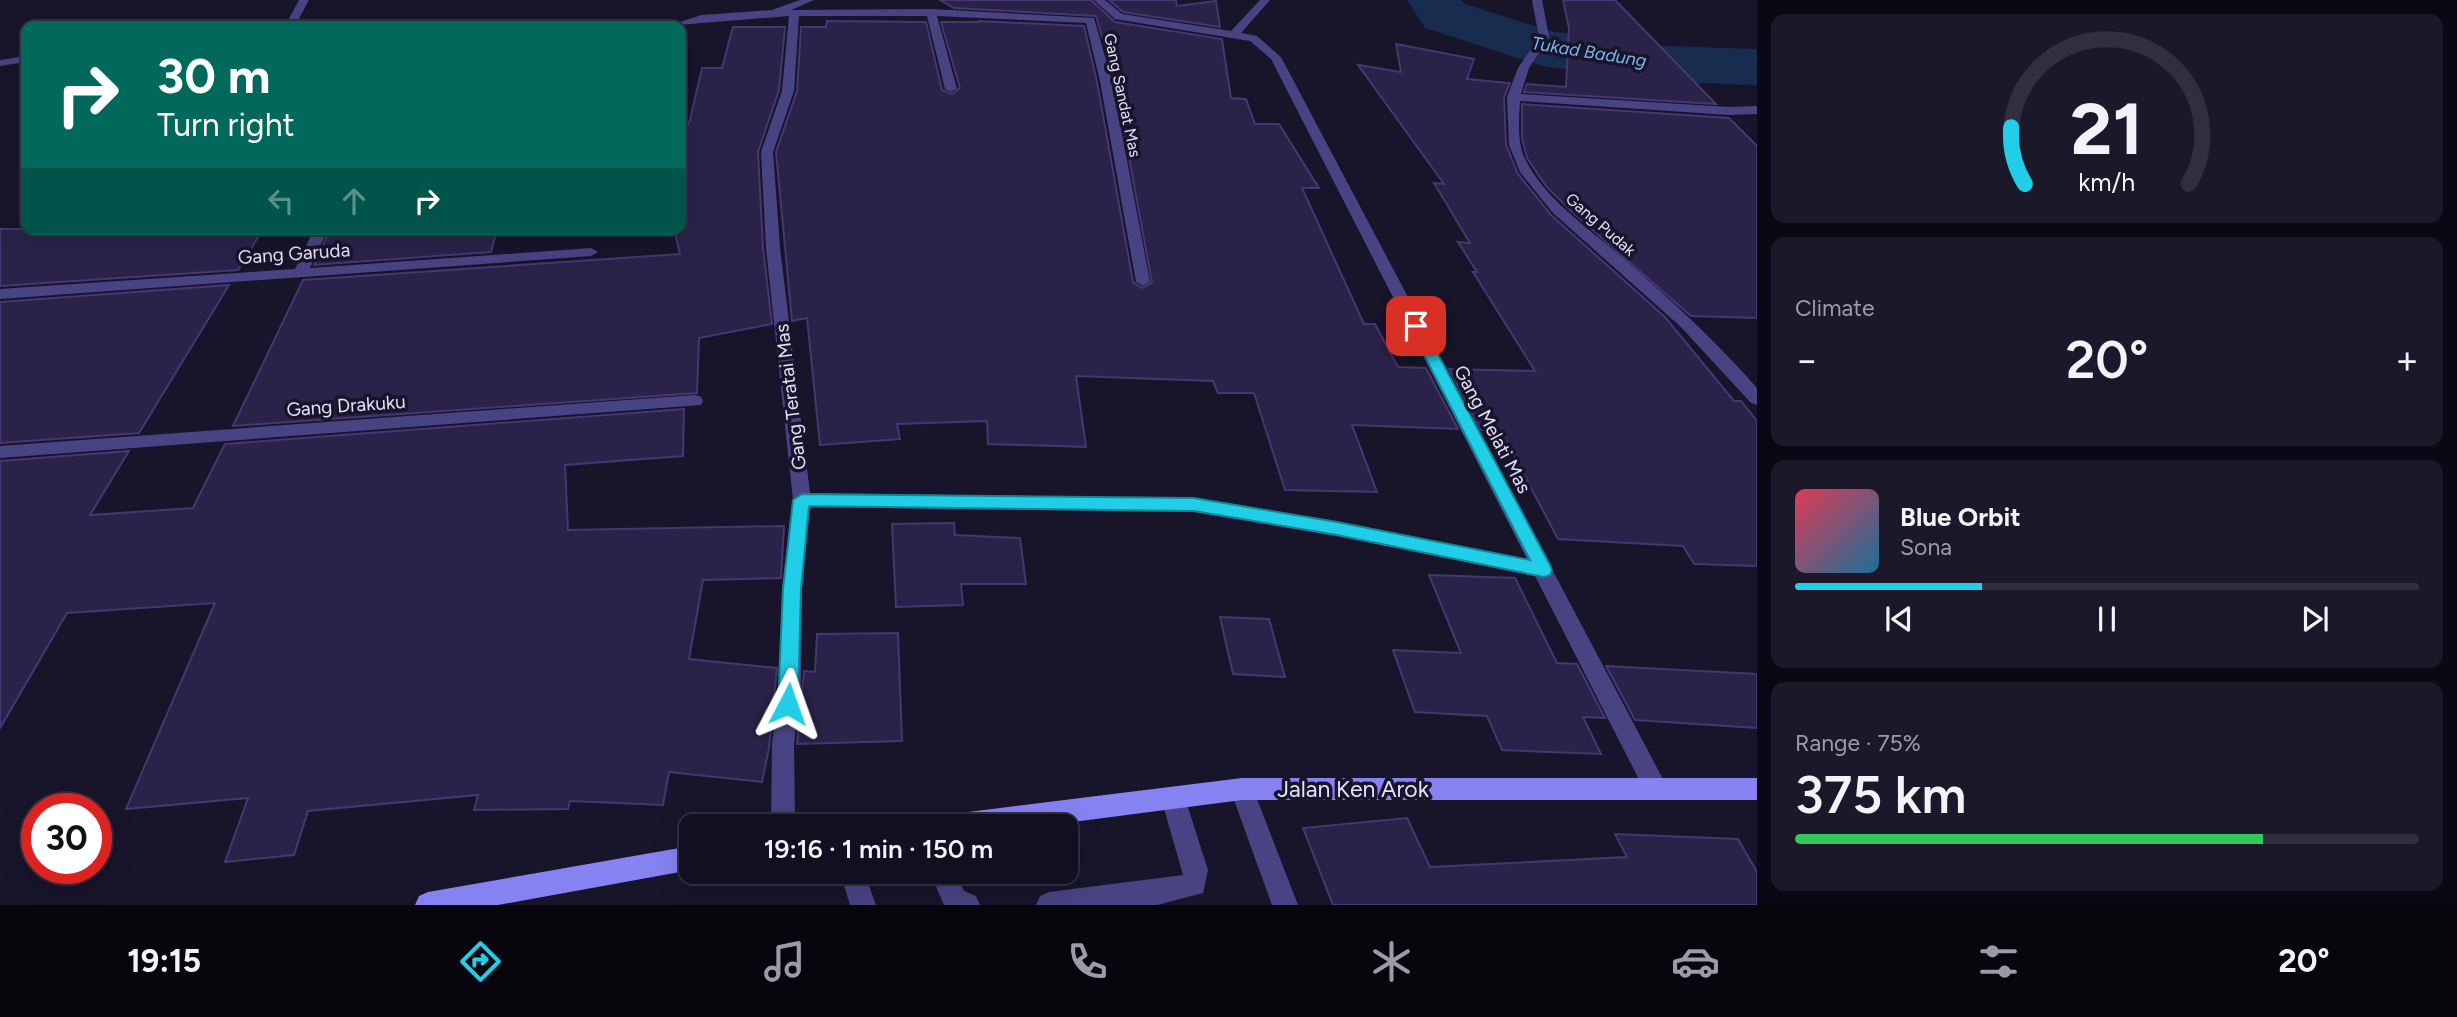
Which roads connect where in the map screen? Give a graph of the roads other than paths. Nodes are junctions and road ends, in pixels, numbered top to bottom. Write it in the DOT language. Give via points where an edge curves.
graph roads {
  1 [pos="304,0"];
  2 [pos="809,0"];
  3 [pos="1099,0"];
  4 [pos="1265,0"];
  5 [pos="1536,0"];
  6 [pos="773,12"];
  7 [pos="931,12"];
  8 [pos="794,14"];
  9 [pos="293,21"];
  10 [pos="686,23"];
  11 [pos="1235,33"];
  12 [pos="21,60"];
  13 [pos="0,63"];
  14 [pos="951,89"];
  15 [pos="1513,97"];
  16 [pos="1754,113"];
  17 [pos="318,235"];
  18 [pos="591,252"];
  19 [pos="301,272"];
  20 [pos="1143,282"];
  21 [pos="0,293"];
  22 [pos="1757,399"];
  23 [pos="695,401"];
  24 [pos="0,452"];
  25 [pos="802,500"];
  26 [pos="1544,570"];
  27 [pos="1242,789"];
  28 [pos="1656,789"];
  29 [pos="1757,789"];
  30 [pos="1173,798"];
  31 [pos="783,814"];
  32 [pos="1047,814"];
  33 [pos="679,860"];
  34 [pos="856,884"];
  35 [pos="948,884"];
  36 [pos="428,905"];
  37 [pos="863,905"];
  38 [pos="967,905"];
  39 [pos="1049,905"];
  40 [pos="1285,905"];
  1 -- 9 [label="street"];
  2 -- 6 [label="street"];
  3 -- 11 [label="street, Gang Melati Mas" via="1119,17"];
  4 -- 11 [label="street"];
  5 -- 15 [label="street, Gang Pudak" via="1544,37 1527,57"];
  6 -- 8 [label="street, Gang Sandat Mas"];
  6 -- 10 [label="street"];
  7 -- 8 [label="street, Gang Sandat Mas"];
  7 -- 14 [label="street"];
  7 -- 20 [label="street, Gang Sandat Mas" via="1090,20 1106,81"];
  8 -- 25 [label="street, Gang Teratai Mas" via="788,91 766,152"];
  11 -- 26 [label="street, Gang Melati Mas" via="1253,38 1276,57"];
  12 -- 13 [label="street"];
  15 -- 16 [label="street"];
  15 -- 22 [label="street, Gang Pudak" via="1517,155 1532,182 1561,214 1728,364"];
  17 -- 19 [label="street"];
  18 -- 19 [label="street, Gang Garuda"];
  19 -- 21 [label="street, Gang Garuda"];
  23 -- 24 [label="street, Gang Drakuku"];
  25 -- 26 [label="street" via="1194,505"];
  25 -- 31 [label="street, Gang Teratai Mas" via="792,589"];
  26 -- 28 [label="street, Gang Melati Mas"];
  27 -- 28 [label="street, Jalan Ken Arok"];
  27 -- 30 [label="street, Jalan Ken Arok"];
  27 -- 40 [label="street"];
  28 -- 29 [label="street, Jalan Ken Arok"];
  30 -- 32 [label="street, Jalan Ken Arok"];
  30 -- 39 [label="street" via="1196,870 1194,884"];
  33 -- 36 [label="street"];
  34 -- 37 [label="street"];
  35 -- 38 [label="street" via="955,900"];
}
